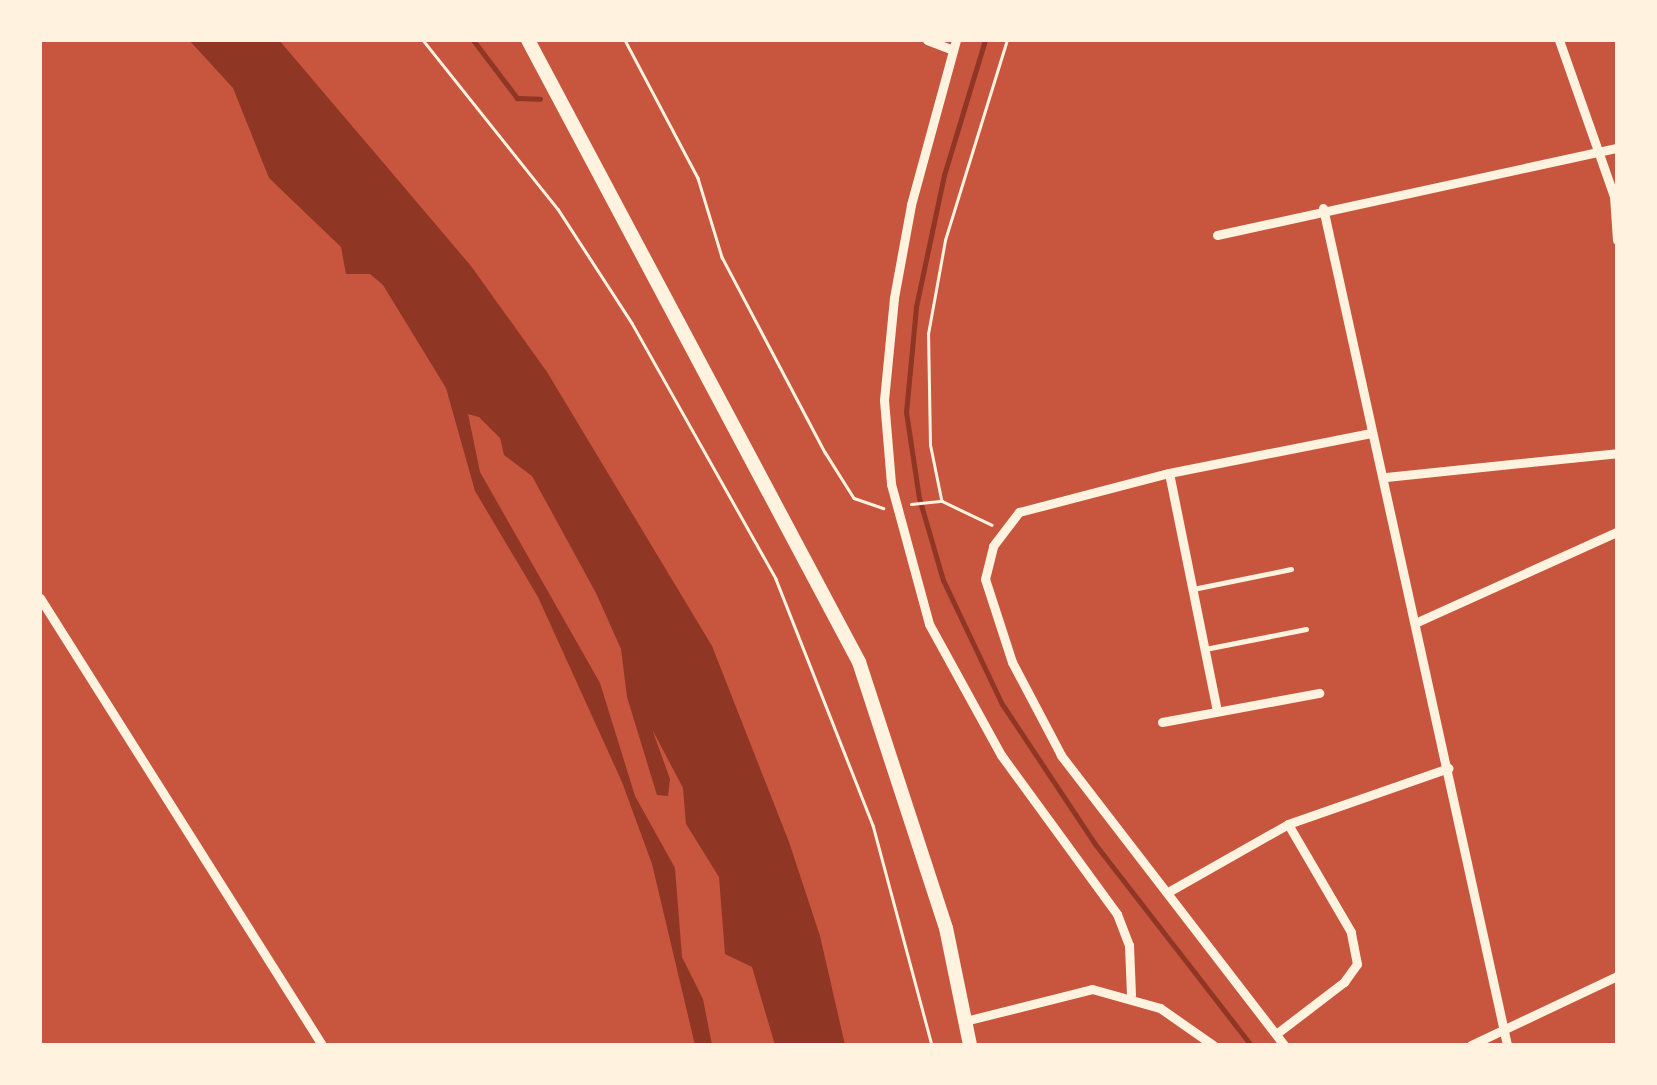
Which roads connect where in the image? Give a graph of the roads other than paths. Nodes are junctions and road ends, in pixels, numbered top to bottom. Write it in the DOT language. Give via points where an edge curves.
graph roads {
  1 [pos="528,40"];
  2 [pos="927,40"];
  3 [pos="1559,40"];
  4 [pos="954,45"];
  5 [pos="1617,148"];
  6 [pos="1596,150"];
  7 [pos="1616,200"];
  8 [pos="1323,208"];
  9 [pos="1217,235"];
  10 [pos="1617,240"];
  11 [pos="1371,433"];
  12 [pos="1617,453"];
  13 [pos="1169,473"];
  14 [pos="1386,477"];
  15 [pos="1617,532"];
  16 [pos="1291,569"];
  17 [pos="1193,588"];
  18 [pos="40,598"];
  19 [pos="1415,623"];
  20 [pos="1306,630"];
  21 [pos="1205,649"];
  22 [pos="1319,693"];
  23 [pos="1218,711"];
  24 [pos="1162,722"];
  25 [pos="1450,768"];
  26 [pos="1288,824"];
  27 [pos="1168,892"];
  28 [pos="1617,976"];
  29 [pos="1130,995"];
  30 [pos="965,1021"];
  31 [pos="1504,1030"];
  32 [pos="1276,1034"];
  33 [pos="322,1045"];
  34 [pos="970,1045"];
  35 [pos="1214,1045"];
  36 [pos="1284,1045"];
  37 [pos="1471,1045"];
  38 [pos="1507,1045"];
  1 -- 30 [label="main road" via="858,662 946,928"];
  2 -- 4 [label="street"];
  3 -- 6 [label="street"];
  4 -- 29 [label="street" via="894,298 884,400 896,506 936,638 1001,755 1117,914 1128,945"];
  5 -- 6 [label="street"];
  6 -- 7 [label="street"];
  6 -- 8 [label="street"];
  7 -- 10 [label="street"];
  8 -- 9 [label="street"];
  8 -- 11 [label="street"];
  11 -- 13 [label="street"];
  11 -- 14 [label="street"];
  12 -- 14 [label="street"];
  13 -- 17 [label="street"];
  13 -- 27 [label="street" via="1019,512 1002,531 985,579 1012,662 1061,755"];
  14 -- 19 [label="street"];
  15 -- 19 [label="street"];
  16 -- 17 [label="lane"];
  17 -- 21 [label="street"];
  18 -- 33 [label="street"];
  19 -- 25 [label="street"];
  20 -- 21 [label="lane"];
  21 -- 23 [label="street"];
  22 -- 23 [label="street"];
  23 -- 24 [label="street"];
  25 -- 26 [label="street"];
  25 -- 31 [label="street"];
  26 -- 27 [label="street"];
  26 -- 32 [label="street" via="1351,932 1357,964 1344,982"];
  27 -- 32 [label="street"];
  28 -- 31 [label="street"];
  29 -- 30 [label="street" via="1077,990"];
  29 -- 35 [label="street" via="1178,1016"];
  30 -- 34 [label="main road"];
  31 -- 37 [label="street"];
  31 -- 38 [label="street"];
  32 -- 36 [label="street"];
}
